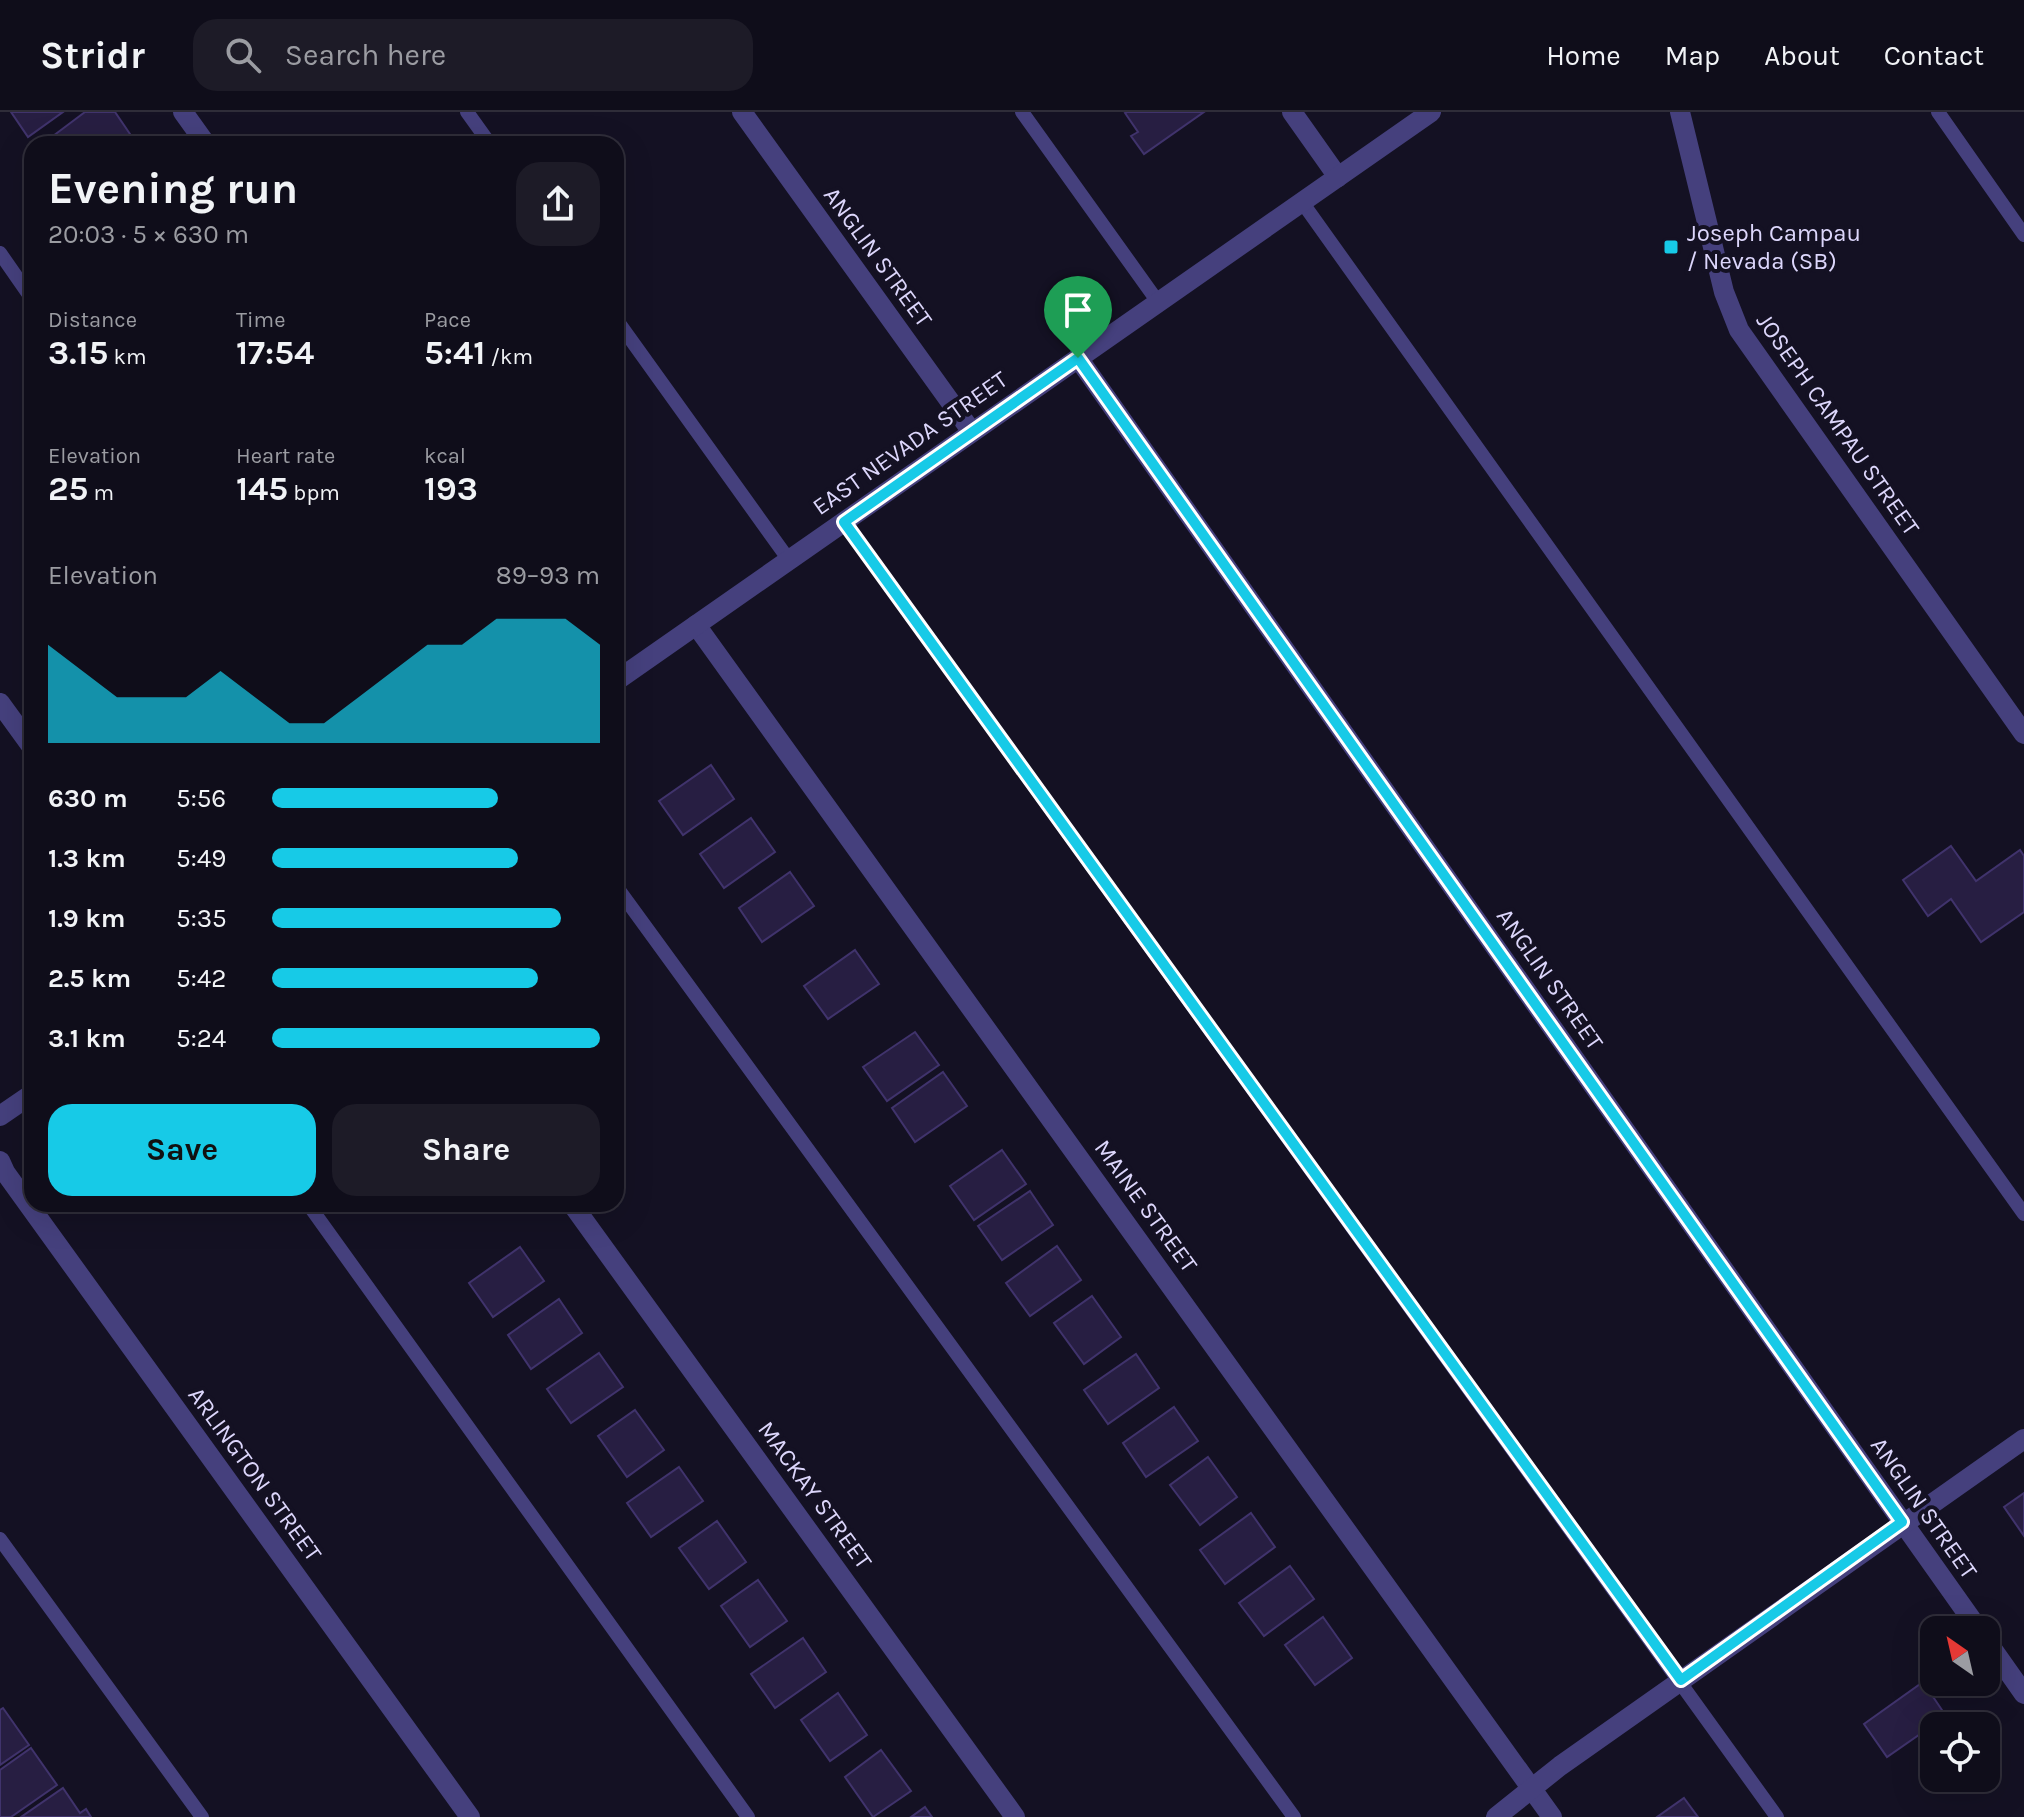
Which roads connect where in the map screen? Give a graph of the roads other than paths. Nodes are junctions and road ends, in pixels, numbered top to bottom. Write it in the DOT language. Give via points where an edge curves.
graph roads {
  1 [pos="183,112"];
  2 [pos="467,112"];
  3 [pos="742,112"];
  4 [pos="1022,112"];
  5 [pos="1292,112"];
  6 [pos="1431,112"];
  7 [pos="1680,112"];
  8 [pos="1938,112"];
  9 [pos="200,136"];
  10 [pos="484,136"];
  11 [pos="1338,177"];
  12 [pos="1302,202"];
  13 [pos="2024,235"];
  14 [pos="0,253"];
  15 [pos="24,288"];
  16 [pos="1158,302"];
  17 [pos="624,330"];
  18 [pos="1078,358"];
  19 [pos="972,432"];
  20 [pos="844,522"];
  21 [pos="789,560"];
  22 [pos="696,625"];
  23 [pos="624,675"];
  24 [pos="0,703"];
  25 [pos="2024,734"];
  26 [pos="24,736"];
  27 [pos="624,897"];
  28 [pos="24,1100"];
  29 [pos="0,1116"];
  30 [pos="0,1161"];
  31 [pos="24,1198"];
  32 [pos="34,1212"];
  33 [pos="314,1212"];
  34 [pos="578,1212"];
  35 [pos="2024,1214"];
  36 [pos="2024,1439"];
  37 [pos="1902,1522"];
  38 [pos="0,1539"];
  39 [pos="1969,1616"];
  40 [pos="2000,1660"];
  41 [pos="1681,1680"];
  42 [pos="2024,1694"];
  43 [pos="1533,1789"];
  44 [pos="202,1817"];
  45 [pos="470,1817"];
  46 [pos="748,1817"];
  47 [pos="1015,1817"];
  48 [pos="1294,1817"];
  49 [pos="1496,1817"];
  50 [pos="1552,1817"];
  51 [pos="1777,1817"];
  1 -- 9 [label="street"];
  2 -- 10 [label="lane"];
  3 -- 19 [label="street, ANGLIN STREET"];
  4 -- 16 [label="lane"];
  5 -- 11 [label="street"];
  6 -- 11 [label="street, EAST NEVADA STREET"];
  7 -- 25 [label="street, JOSEPH CAMPAU STREET" via="1724,292 1739,330"];
  8 -- 13 [label="lane"];
  11 -- 12 [label="street, EAST NEVADA STREET"];
  12 -- 16 [label="street, EAST NEVADA STREET"];
  12 -- 35 [label="lane"];
  14 -- 15 [label="lane"];
  16 -- 18 [label="street, EAST NEVADA STREET"];
  17 -- 21 [label="lane"];
  18 -- 19 [label="street, EAST NEVADA STREET"];
  18 -- 37 [label="street, ANGLIN STREET"];
  19 -- 20 [label="street, EAST NEVADA STREET"];
  20 -- 21 [label="street, EAST NEVADA STREET"];
  20 -- 41 [label="lane"];
  21 -- 22 [label="street, EAST NEVADA STREET"];
  22 -- 23 [label="street, EAST NEVADA STREET"];
  22 -- 43 [label="street, MAINE STREET"];
  24 -- 26 [label="street"];
  27 -- 48 [label="lane"];
  28 -- 29 [label="street"];
  30 -- 31 [label="street, ARLINGTON STREET"];
  32 -- 45 [label="street, ARLINGTON STREET"];
  33 -- 46 [label="lane"];
  34 -- 47 [label="street, MACKAY STREET"];
  36 -- 37 [label="street"];
  37 -- 39 [label="street, ANGLIN STREET"];
  37 -- 41 [label="street"];
  38 -- 44 [label="lane"];
  40 -- 42 [label="street"];
  41 -- 43 [label="street"];
  41 -- 51 [label="lane"];
  43 -- 49 [label="street"];
  43 -- 50 [label="street, MAINE STREET"];
}
